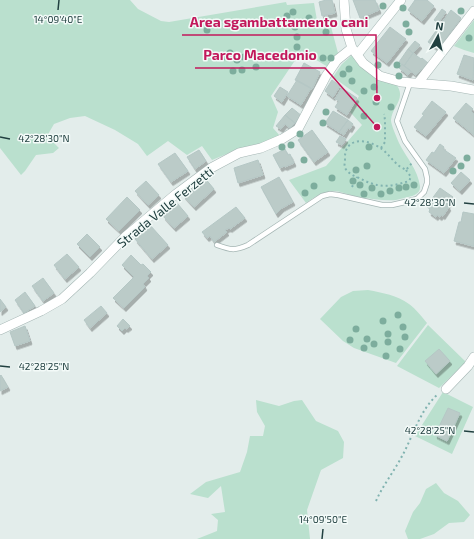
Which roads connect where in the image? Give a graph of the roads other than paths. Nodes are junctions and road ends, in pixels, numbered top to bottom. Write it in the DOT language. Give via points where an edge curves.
graph roads {
  1 [pos="344,0"];
  2 [pos="401,0"];
  3 [pos="474,11"];
  4 [pos="355,52"];
  5 [pos="414,83"];
  6 [pos="474,90"];
  7 [pos="217,245"];
  8 [pos="0,330"];
  9 [pos="474,356"];
  10 [pos="446,389"];
  1 -- 4 [label="street" via="346,28"];
  2 -- 4 [label="street, Strada Valle Ferzetti"];
  3 -- 5 [label="street"];
  4 -- 5 [label="street" via="363,63 380,76"];
  4 -- 8 [label="street, Strada Valle Ferzetti" via="337,60 298,128 282,139 261,148 239,153 211,168 126,236 62,299"];
  5 -- 6 [label="street"];
  5 -- 7 [label="lane" via="397,121 405,141 425,169 426,188 417,199 382,205 330,194 322,196 248,245 238,249"];
  9 -- 10 [label="street"];
}
